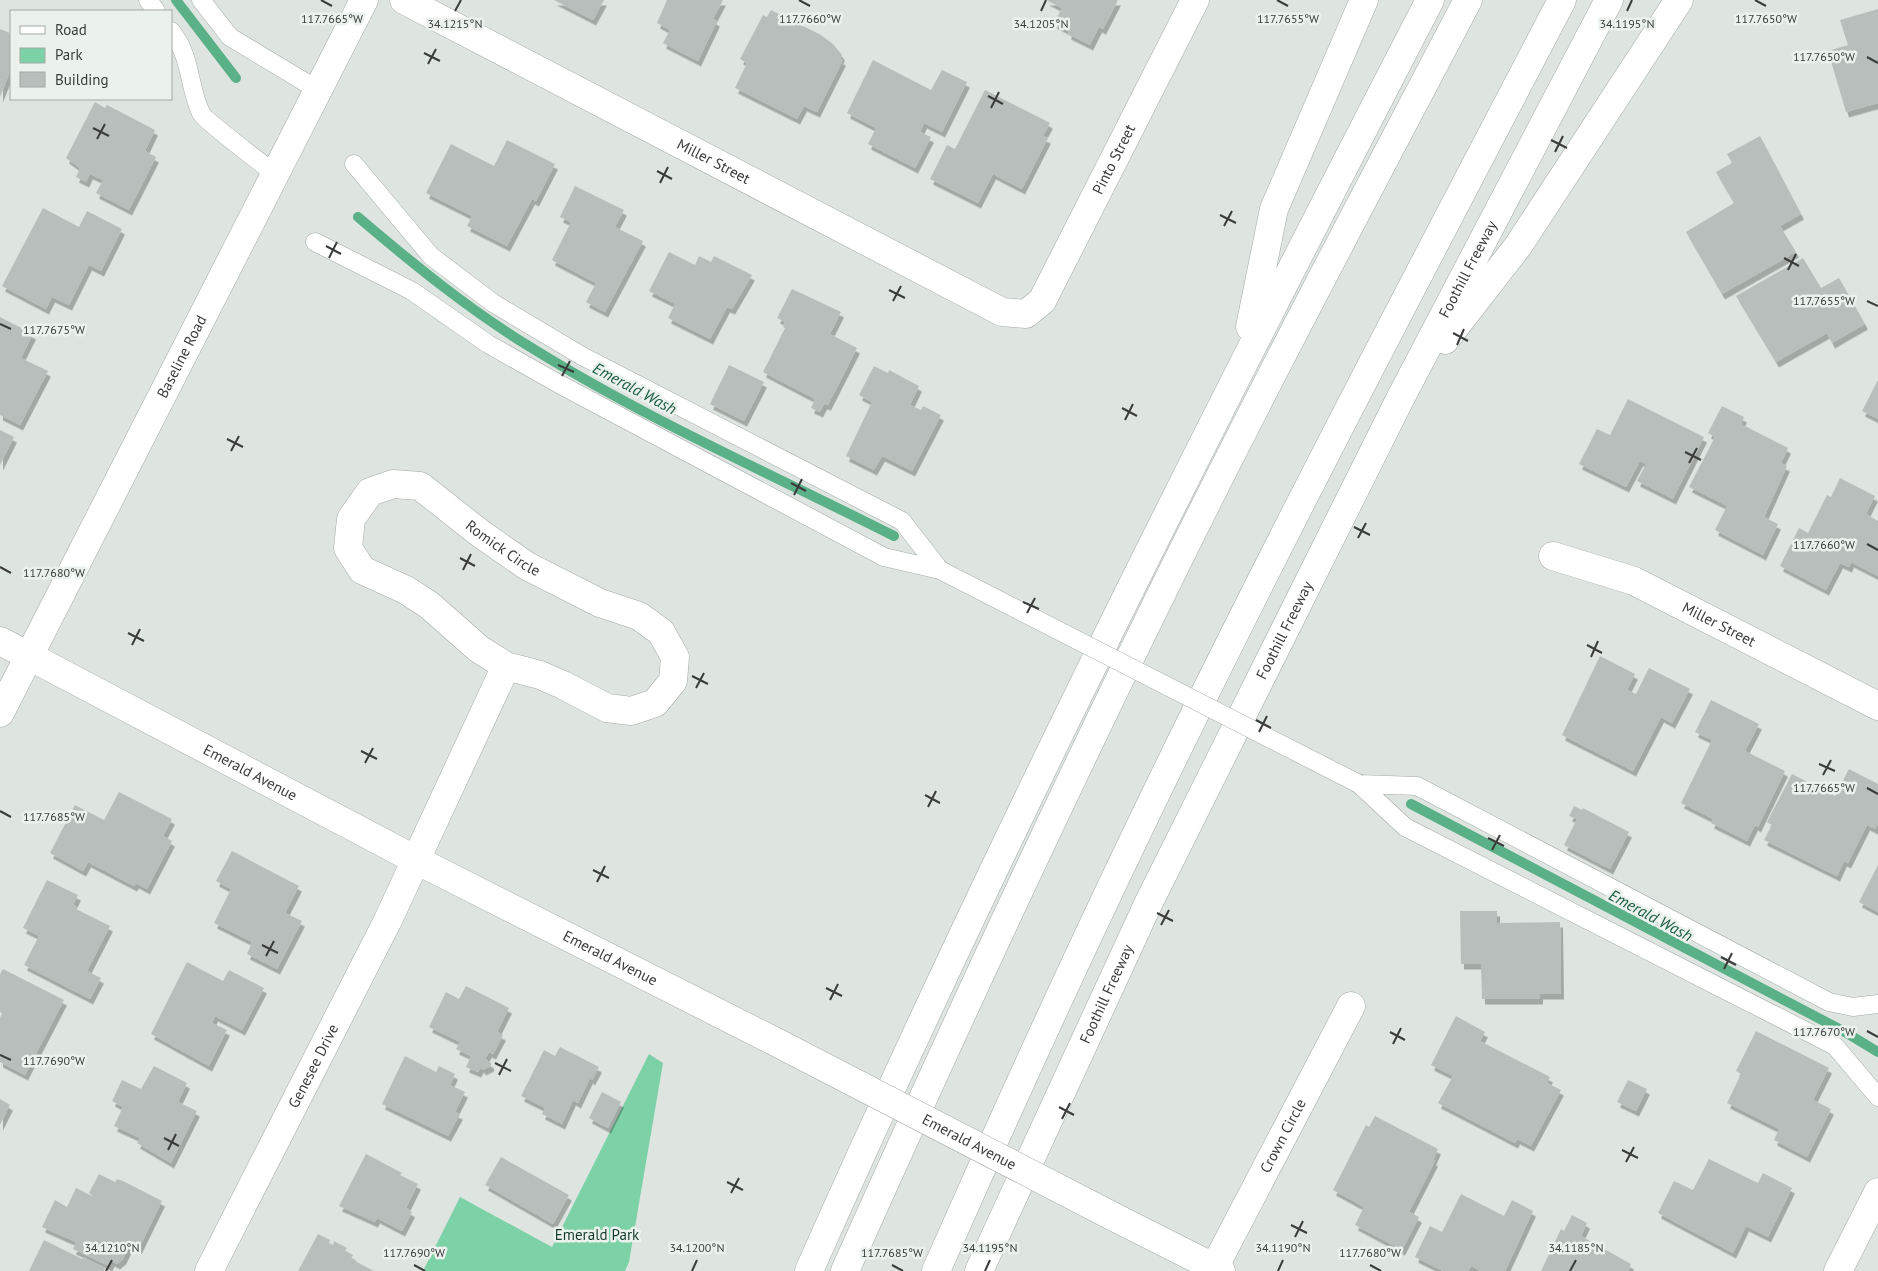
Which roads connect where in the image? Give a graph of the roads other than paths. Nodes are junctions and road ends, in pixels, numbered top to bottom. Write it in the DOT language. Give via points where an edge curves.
graph roads {
  1 [pos="201,0"];
  2 [pos="364,0"];
  3 [pos="404,0"];
  4 [pos="1195,0"];
  5 [pos="1364,0"];
  6 [pos="1430,0"];
  7 [pos="1468,0"];
  8 [pos="1562,0"];
  9 [pos="1609,0"];
  10 [pos="1679,0"];
  11 [pos="172,32"];
  12 [pos="318,90"];
  13 [pos="354,164"];
  14 [pos="275,174"];
  15 [pos="315,242"];
  16 [pos="1026,314"];
  17 [pos="1244,358"];
  18 [pos="1400,399"];
  19 [pos="1553,556"];
  20 [pos="940,570"];
  21 [pos="0,641"];
  22 [pos="29,656"];
  23 [pos="506,666"];
  24 [pos="1878,706"];
  25 [pos="0,713"];
  26 [pos="1359,784"];
  27 [pos="416,860"];
  28 [pos="1878,1004"];
  29 [pos="1351,1006"];
  30 [pos="1878,1097"];
  31 [pos="1878,1192"];
  32 [pos="1218,1269"];
  33 [pos="210,1271"];
  34 [pos="809,1271"];
  35 [pos="845,1271"];
  36 [pos="936,1271"];
  37 [pos="979,1271"];
  38 [pos="1838,1271"];
  1 -- 12 [label="lane" via="230,37"];
  2 -- 12 [label="main road, Baseline Road"];
  3 -- 16 [label="main road, Miller Street" via="1002,312"];
  4 -- 16 [label="main road, Pinto Street" via="1042,301"];
  5 -- 17 [label="main road" via="1274,209"];
  6 -- 17 [label="main road"];
  7 -- 35 [label="main road" via="1237,442 936,1068"];
  8 -- 36 [label="main road" via="1212,680 1033,1054"];
  9 -- 18 [label="main road, Foothill Freeway"];
  10 -- 18 [label="main road" via="1518,246"];
  11 -- 14 [label="lane" via="187,62 202,114"];
  12 -- 14 [label="main road, Baseline Road"];
  13 -- 20 [label="lane" via="431,256 493,303 582,356 902,521"];
  14 -- 22 [label="main road, Baseline Road"];
  15 -- 20 [label="lane" via="412,291 488,344 559,384 884,557"];
  17 -- 34 [label="main road" via="906,1052"];
  18 -- 37 [label="main road, Foothill Freeway" via="1148,904"];
  19 -- 24 [label="main road, Miller Street" via="1634,581"];
  20 -- 26 [label="lane, bridge"];
  21 -- 22 [label="main road, Emerald Avenue"];
  22 -- 25 [label="main road, Baseline Road"];
  22 -- 27 [label="main road, Emerald Avenue"];
  23 -- 23 [label="main road, Romick Circle" via="479,649 429,605 406,590 362,570 348,548 351,519 370,492 393,484 420,486 527,566 600,604 638,616 661,632 675,657 673,681 655,703 631,711 607,708 563,685"];
  23 -- 27 [label="main road"];
  26 -- 28 [label="lane" via="1417,786 1829,1002 1853,1007"];
  26 -- 30 [label="lane" via="1405,827 1835,1046"];
  27 -- 32 [label="main road, Emerald Avenue, bridge"];
  27 -- 33 [label="main road, Genesee Drive"];
  29 -- 32 [label="main road, Crown Circle"];
  31 -- 38 [label="main road"];
}
